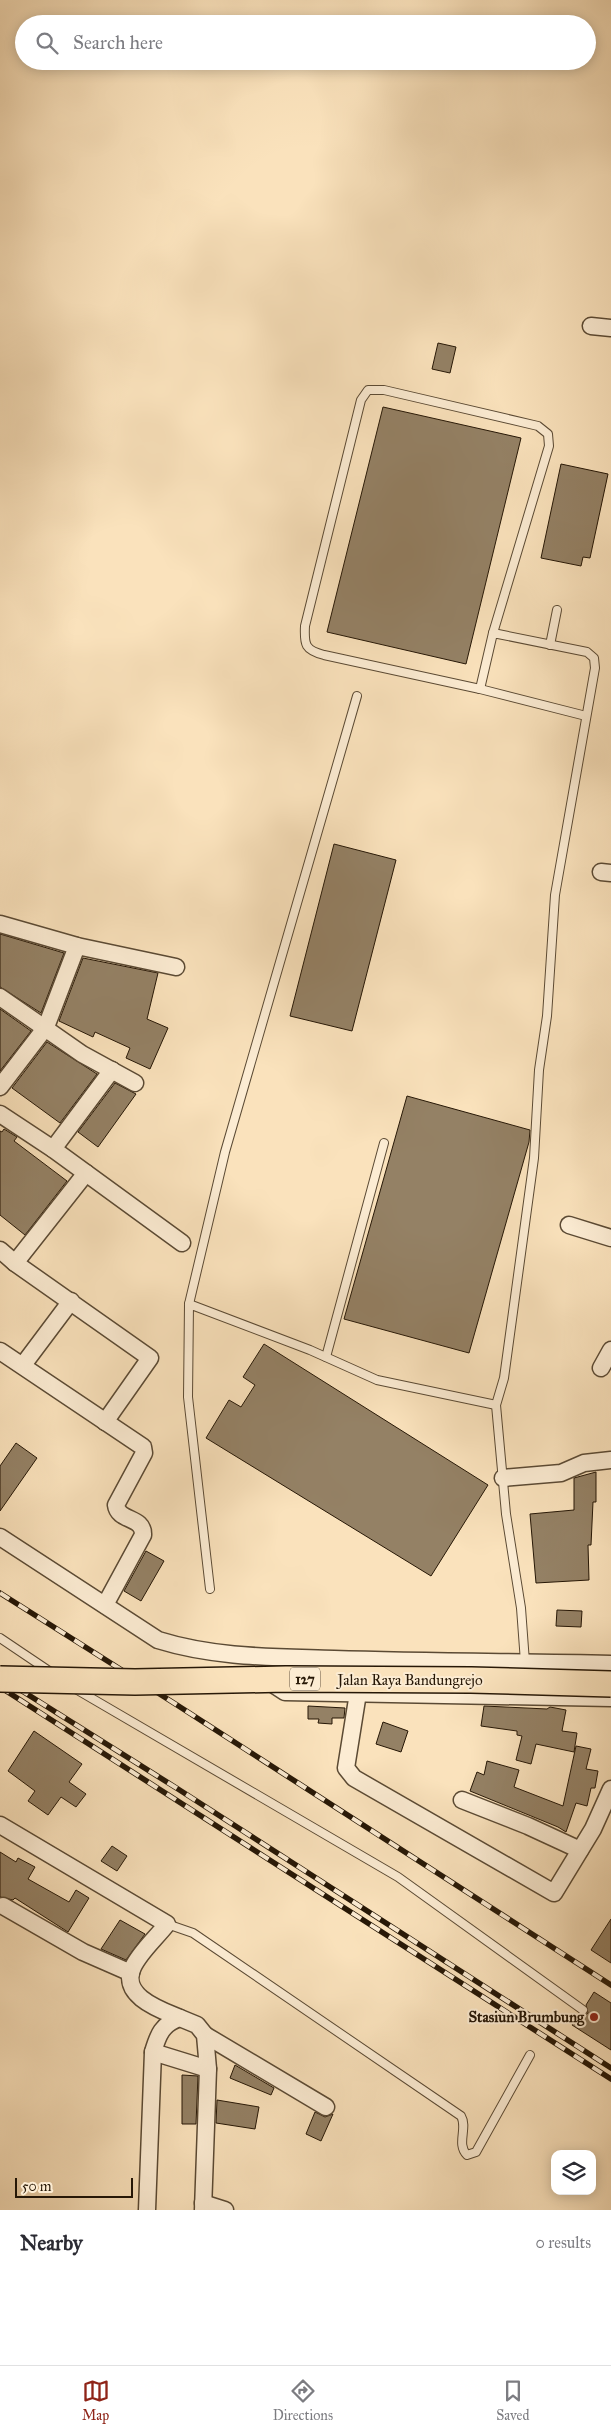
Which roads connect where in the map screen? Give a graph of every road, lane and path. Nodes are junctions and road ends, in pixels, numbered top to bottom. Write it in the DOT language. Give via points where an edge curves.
graph roads {
  1 [pos="591,326"];
  2 [pos="611,328"];
  3 [pos="557,610"];
  4 [pos="494,633"];
  5 [pos="550,645"];
  6 [pos="480,689"];
  7 [pos="357,696"];
  8 [pos="586,716"];
  9 [pos="0,924"];
  10 [pos="77,946"];
  11 [pos="176,967"];
  12 [pos="0,997"];
  13 [pos="46,1027"];
  14 [pos="112,1070"];
  15 [pos="135,1083"];
  16 [pos="0,1087"];
  17 [pos="0,1114"];
  18 [pos="384,1143"];
  19 [pos="53,1149"];
  20 [pos="86,1173"];
  21 [pos="570,1225"];
  22 [pos="611,1238"];
  23 [pos="182,1243"];
  24 [pos="0,1250"];
  25 [pos="14,1263"];
  26 [pos="70,1301"];
  27 [pos="189,1304"];
  28 [pos="611,1350"];
  29 [pos="0,1351"];
  30 [pos="326,1357"];
  31 [pos="23,1365"];
  32 [pos="601,1368"];
  33 [pos="496,1405"];
  34 [pos="105,1422"];
  35 [pos="611,1460"];
  36 [pos="503,1478"];
  37 [pos="0,1536"];
  38 [pos="210,1589"];
  39 [pos="106,1605"];
  40 [pos="0,1638"];
  41 [pos="233,1656"];
  42 [pos="524,1662"];
  43 [pos="611,1664"];
  44 [pos="0,1679"];
  45 [pos="611,1684"];
  46 [pos="358,1693"];
  47 [pos="611,1698"];
  48 [pos="611,1789"];
  49 [pos="462,1800"];
  50 [pos="0,1825"];
  51 [pos="580,1850"];
  52 [pos="3,1906"];
  53 [pos="167,1924"];
  54 [pos="131,1974"];
  55 [pos="583,2010"];
  56 [pos="180,2018"];
  57 [pos="205,2035"];
  58 [pos="153,2052"];
  59 [pos="530,2055"];
  60 [pos="208,2069"];
  61 [pos="326,2107"];
  62 [pos="203,2207"];
  63 [pos="147,2210"];
  64 [pos="224,2210"];
  1 -- 2 [label="street"];
  3 -- 5 [label="lane"];
  4 -- 5 [label="lane"];
  4 -- 6 [label="lane"];
  4 -- 6 [label="lane" via="548,446 548,434 538,426 384,390 368,390 361,400 304,640 311,651"];
  5 -- 8 [label="lane" via="594,656 595,668"];
  6 -- 8 [label="lane"];
  7 -- 27 [label="lane" via="225,1152"];
  8 -- 33 [label="lane" via="555,895 534,1158 505,1369"];
  9 -- 10 [label="street"];
  10 -- 11 [label="street"];
  10 -- 13 [label="street"];
  12 -- 13 [label="street"];
  13 -- 14 [label="street" via="82,1054"];
  13 -- 16 [label="street"];
  14 -- 15 [label="street"];
  14 -- 19 [label="street"];
  17 -- 19 [label="street"];
  18 -- 30 [label="lane"];
  19 -- 20 [label="street"];
  20 -- 23 [label="street"];
  20 -- 25 [label="street"];
  21 -- 22 [label="street"];
  24 -- 25 [label="street"];
  25 -- 26 [label="street"];
  26 -- 31 [label="street"];
  26 -- 34 [label="street" via="150,1358"];
  27 -- 30 [label="lane"];
  27 -- 38 [label="lane" via="188,1397"];
  28 -- 32 [label="street"];
  29 -- 31 [label="street"];
  30 -- 33 [label="lane" via="378,1380"];
  31 -- 34 [label="street"];
  33 -- 36 [label="lane"];
  34 -- 39 [label="street" via="144,1450 116,1504 117,1511 140,1524 143,1535"];
  35 -- 36 [label="street" via="584,1462 562,1472"];
  36 -- 42 [label="lane" via="521,1608"];
  37 -- 39 [label="street"];
  39 -- 41 [label="street" via="158,1640"];
  40 -- 55 [label="lane" via="86,1697 398,1877"];
  41 -- 42 [label="street"];
  41 -- 46 [label="street" via="285,1692"];
  42 -- 43 [label="street"];
  44 -- 45 [label="main road, Jalan Raya Bandungrejo / 127, bridge" via="135,1682 286,1678"];
  46 -- 47 [label="street"];
  46 -- 51 [label="street" via="346,1768 364,1786 554,1892"];
  48 -- 51 [label="street"];
  49 -- 51 [label="street"];
  50 -- 53 [label="street"];
  52 -- 54 [label="street" via="83,1952"];
  53 -- 54 [label="street" via="132,1968"];
  53 -- 59 [label="lane" via="193,1933 210,1944 461,2116 463,2148 469,2155 476,2152"];
  54 -- 56 [label="street" via="132,1989 142,1998 157,2009"];
  56 -- 57 [label="street" via="197,2025"];
  56 -- 58 [label="street" via="169,2021 162,2028"];
  57 -- 60 [label="street"];
  57 -- 61 [label="street"];
  58 -- 60 [label="street"];
  58 -- 63 [label="street"];
  60 -- 62 [label="street"];
  62 -- 64 [label="street"];
}
